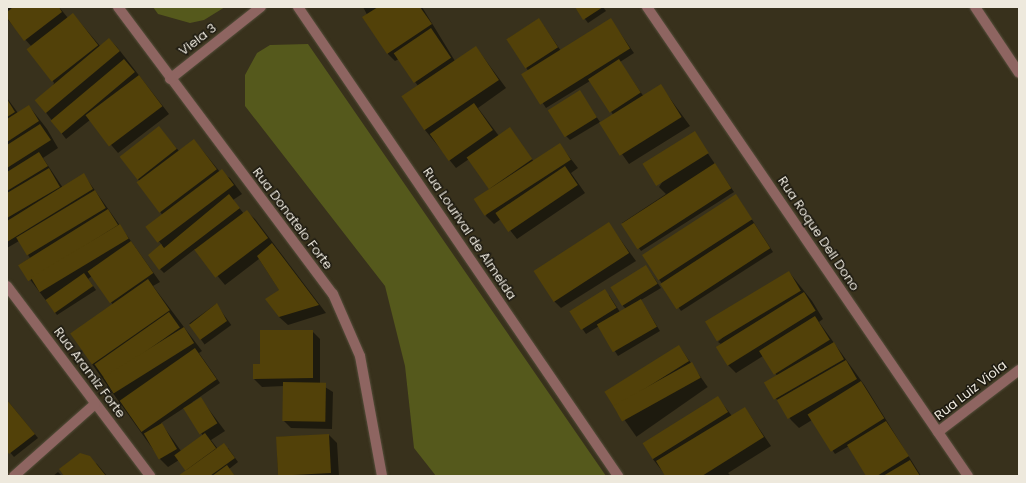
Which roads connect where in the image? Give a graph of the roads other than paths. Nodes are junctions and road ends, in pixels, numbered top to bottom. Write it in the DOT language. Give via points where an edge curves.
graph roads {
  1 [pos="118,7"];
  2 [pos="261,7"];
  3 [pos="298,7"];
  4 [pos="647,7"];
  5 [pos="975,7"];
  6 [pos="1019,73"];
  7 [pos="170,79"];
  8 [pos="7,286"];
  9 [pos="1019,370"];
  10 [pos="95,404"];
  11 [pos="938,432"];
  12 [pos="14,476"];
  13 [pos="150,476"];
  14 [pos="382,476"];
  15 [pos="618,476"];
  16 [pos="968,476"];
  1 -- 7 [label="street, Rua Donatelo Forte"];
  2 -- 7 [label="street, Viela 3"];
  3 -- 15 [label="street, Rua Lourival de Almeida"];
  4 -- 11 [label="street, Rua Roque Dell Dono"];
  5 -- 6 [label="street"];
  7 -- 14 [label="street, Rua Donatelo Forte" via="333,294 360,356"];
  8 -- 10 [label="street, Rua Aramiz Forte"];
  9 -- 11 [label="street, Rua Luiz Viola"];
  10 -- 12 [label="street"];
  10 -- 13 [label="street, Rua Aramiz Forte"];
  11 -- 16 [label="street, Rua Roque Dell Dono"];
}
